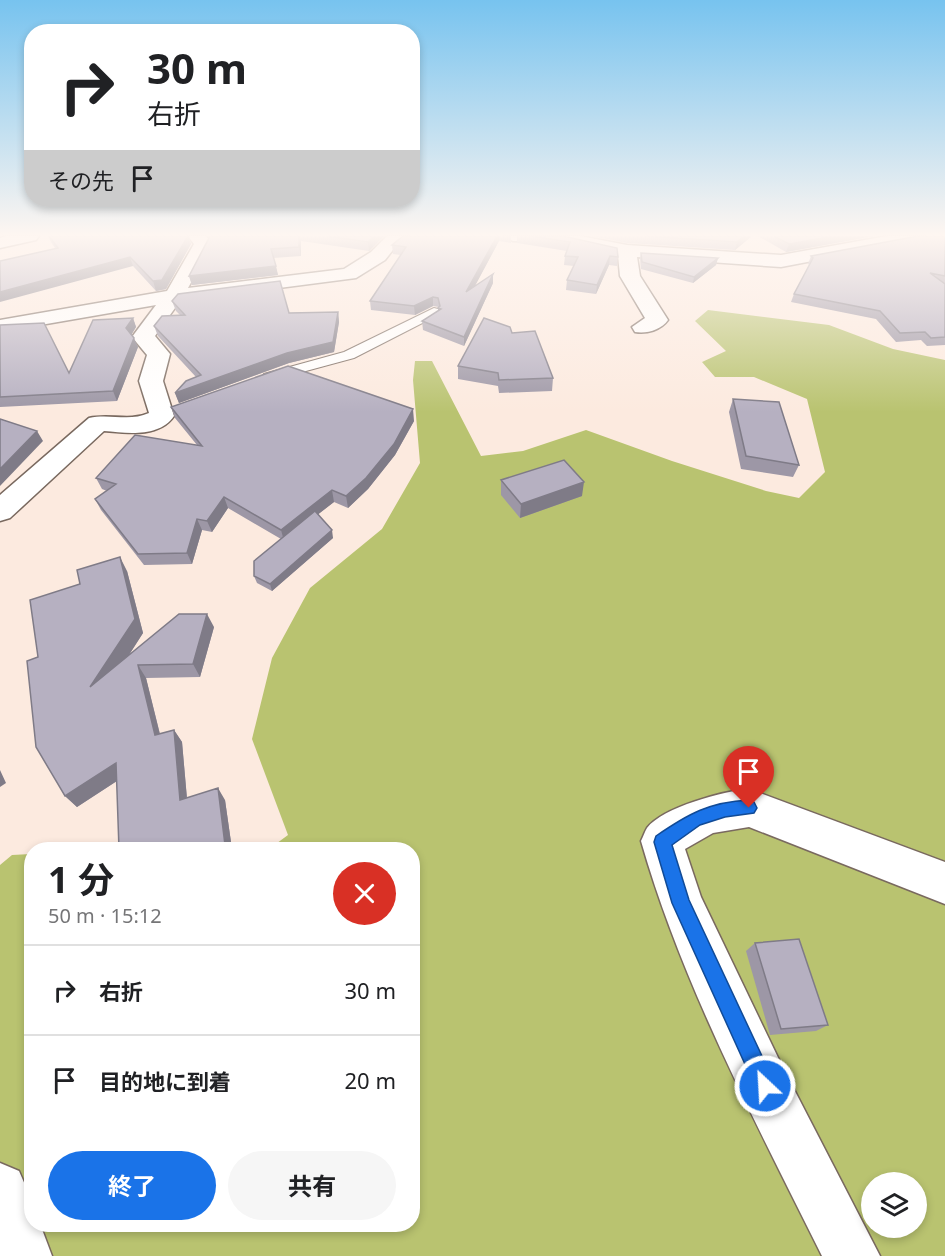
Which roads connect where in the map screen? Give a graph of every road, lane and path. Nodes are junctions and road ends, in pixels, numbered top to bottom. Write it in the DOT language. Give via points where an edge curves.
graph roads {
  1 [pos="185,295"];
  2 [pos="641,295"];
  3 [pos="174,296"];
  4 [pos="434,312"];
  5 [pos="0,326"];
  6 [pos="643,327"];
  7 [pos="254,383"];
  8 [pos="0,511"];
  9 [pos="945,883"];
  10 [pos="0,1190"];
  11 [pos="24,1256"];
  12 [pos="852,1256"];
  1 -- 3 [label="street"];
  2 -- 6 [label="street" via="657,320"];
  3 -- 5 [label="street"];
  3 -- 8 [label="street" via="143,337 159,354 151,381 167,414 141,426 98,423"];
  4 -- 7 [label="lane" via="349,355"];
  9 -- 12 [label="street" via="749,808 725,809 695,819 662,842 686,913 765,1086"];
  10 -- 11 [label="street"];
}
